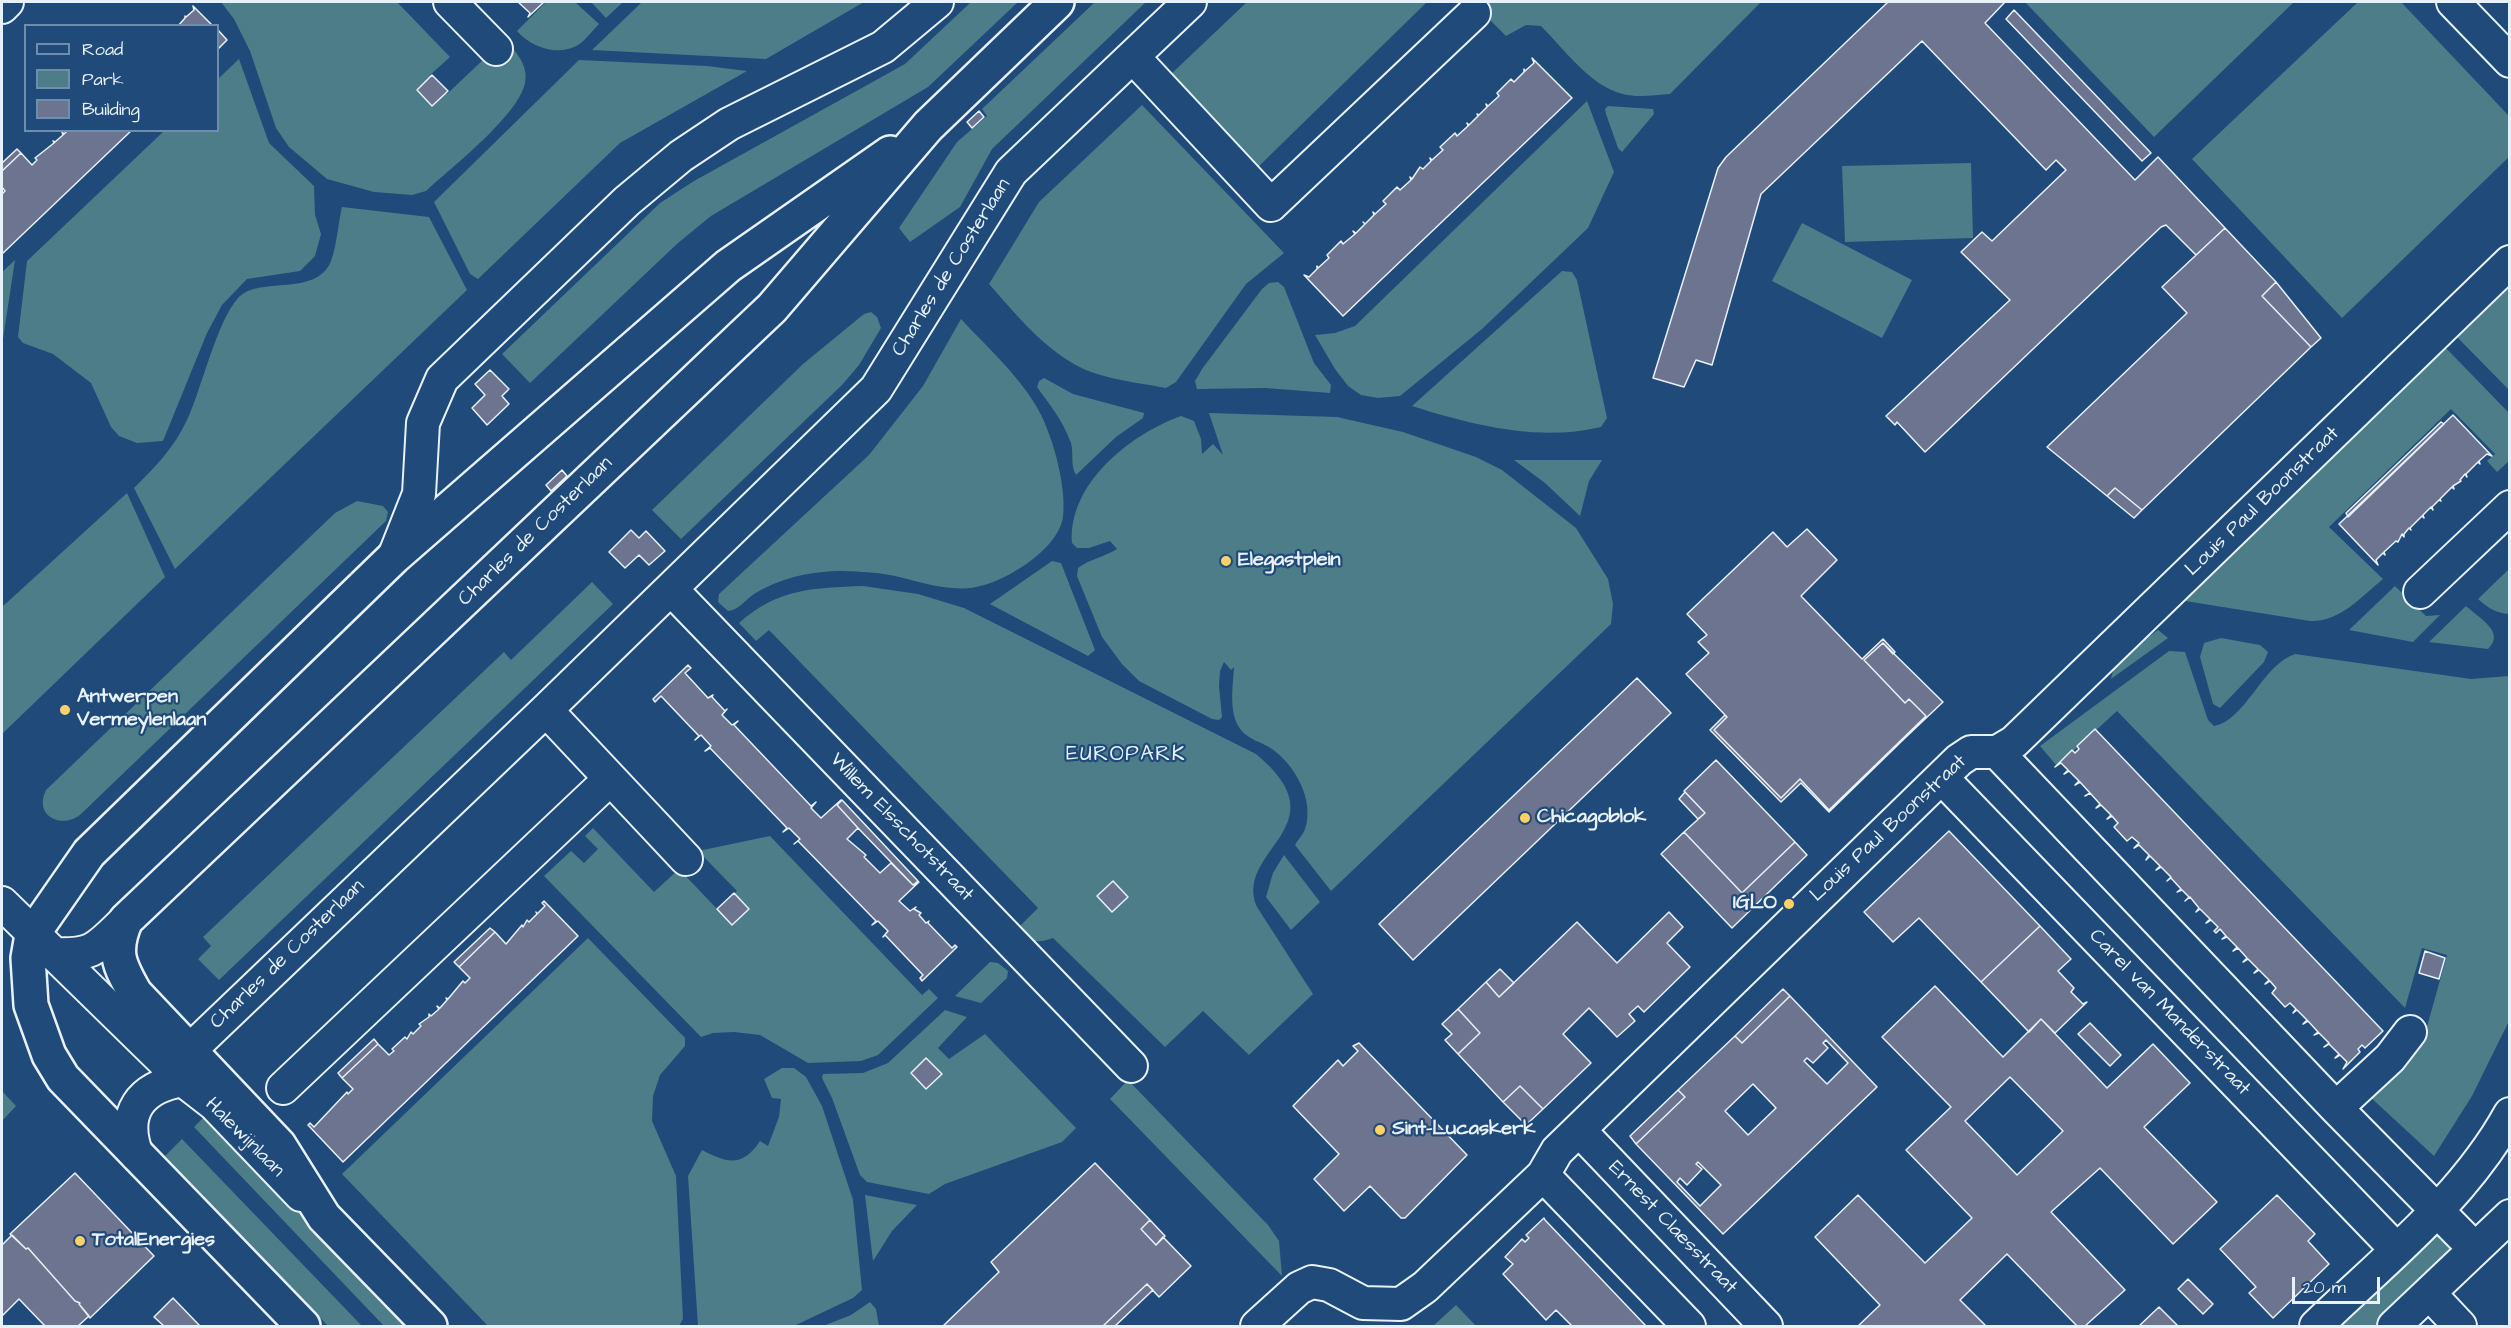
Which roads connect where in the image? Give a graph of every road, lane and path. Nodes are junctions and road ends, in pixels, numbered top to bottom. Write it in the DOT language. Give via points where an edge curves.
graph roads {
  1 [pos="7,2"];
  2 [pos="450,2"];
  3 [pos="937,2"];
  4 [pos="1057,2"];
  5 [pos="1190,2"];
  6 [pos="2453,2"];
  7 [pos="2,7"];
  8 [pos="1474,14"];
  9 [pos="496,49"];
  10 [pos="1133,57"];
  11 [pos="2510,61"];
  12 [pos="928,126"];
  13 [pos="2510,262"];
  14 [pos="2510,507"];
  15 [pos="394,557"];
  16 [pos="671,589"];
  17 [pos="2420,592"];
  18 [pos="546,710"];
  19 [pos="1997,752"];
  20 [pos="1942,778"];
  21 [pos="610,779"];
  22 [pos="686,859"];
  23 [pos="2,903"];
  24 [pos="126,921"];
  25 [pos="43,945"];
  26 [pos="2410,1032"];
  27 [pos="186,1066"];
  28 [pos="1131,1066"];
  29 [pos="283,1088"];
  30 [pos="2336,1108"];
  31 [pos="2510,1114"];
  32 [pos="1579,1130"];
  33 [pos="137,1155"];
  34 [pos="1543,1175"];
  35 [pos="2436,1210"];
  36 [pos="2510,1216"];
  37 [pos="2396,1249"];
  38 [pos="2475,1249"];
  39 [pos="2429,1293"];
  40 [pos="303,1326"];
  41 [pos="430,1326"];
  42 [pos="1257,1326"];
  43 [pos="1689,1326"];
  44 [pos="1766,1326"];
  45 [pos="2316,1326"];
  46 [pos="2394,1326"];
  47 [pos="2460,1326"];
  1 -- 7 [label="street"];
  2 -- 9 [label="street"];
  3 -- 15 [label="street, Charles de Costerlaan" via="883,47 729,124 681,156 627,201 442,378 423,423 419,494"];
  4 -- 12 [label="main road, Charles de Costerlaan"];
  5 -- 10 [label="street, Charles de Costerlaan"];
  6 -- 11 [label="street"];
  8 -- 10 [label="street" via="1271,206"];
  10 -- 16 [label="street, Charles de Costerlaan" via="1011,172 876,389"];
  12 -- 15 [label="main road, Charles de Costerlaan" via="728,266"];
  12 -- 24 [label="main road, Charles de Costerlaan" via="772,308"];
  13 -- 19 [label="street, Louis Paul Boonstraat" via="2154,609 2014,742"];
  14 -- 17 [label="street"];
  15 -- 25 [label="main road, Charles de Costerlaan" via="89,853"];
  16 -- 18 [label="street, Charles de Costerlaan"];
  16 -- 28 [label="street, Willem Elsschotstraat"];
  18 -- 21 [label="street"];
  18 -- 27 [label="street, Charles de Costerlaan"];
  19 -- 20 [label="street, Louis Paul Boonstraat" via="1971,752"];
  19 -- 30 [label="street"];
  20 -- 32 [label="street, Louis Paul Boonstraat"];
  20 -- 37 [label="street, Carel van Manderstraat"];
  21 -- 22 [label="street"];
  21 -- 29 [label="street"];
  23 -- 25 [label="street"];
  24 -- 25 [label="street, Charles de Costerlaan" via="97,949 79,955"];
  24 -- 27 [label="main road" via="117,940 120,966"];
  25 -- 27 [label="street"];
  25 -- 33 [label="main road" via="28,957 31,1005 49,1055 63,1078"];
  26 -- 30 [label="street" via="2390,1058"];
  27 -- 33 [label="street" via="145,1095 133,1112 130,1136"];
  27 -- 41 [label="main road" via="279,1145 324,1217"];
  30 -- 35 [label="street"];
  31 -- 35 [label="street" via="2478,1166"];
  32 -- 34 [label="street, Louis Paul Boonstraat" via="1557,1151"];
  32 -- 44 [label="street, Ernest Claesstraat"];
  33 -- 40 [label="main road"];
  34 -- 42 [label="street, Louis Paul Boonstraat" via="1425,1287 1401,1304 1363,1303 1312,1282 1299,1288"];
  34 -- 43 [label="street"];
  35 -- 37 [label="street"];
  35 -- 38 [label="street"];
  36 -- 38 [label="street"];
  37 -- 45 [label="street"];
  38 -- 39 [label="street"];
  39 -- 46 [label="street"];
  39 -- 47 [label="street"];
}
